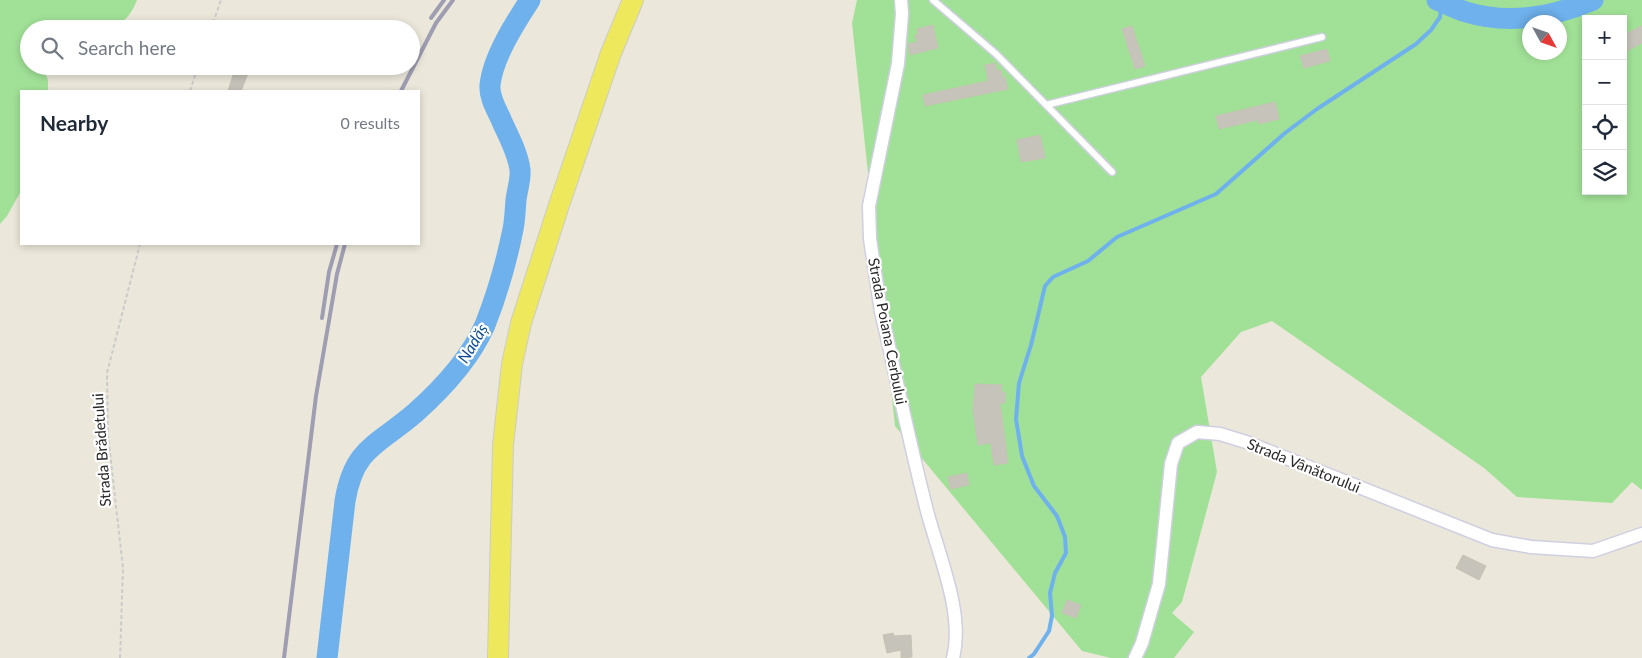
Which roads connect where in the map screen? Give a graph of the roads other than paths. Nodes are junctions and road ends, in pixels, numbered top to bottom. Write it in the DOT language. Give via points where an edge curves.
graph roads {
  1 [pos="633,0"];
  2 [pos="901,0"];
  3 [pos="933,0"];
  4 [pos="1322,37"];
  5 [pos="1046,105"];
  6 [pos="1112,172"];
  7 [pos="1642,534"];
  8 [pos="498,658"];
  9 [pos="953,658"];
  10 [pos="1135,658"];
  1 -- 8 [label="main road" via="558,205 521,323 508,381 503,445"];
  2 -- 9 [label="street, Strada Poiana Cerbului" via="898,64 869,206 870,239 885,328 925,504 956,614 957,644"];
  3 -- 5 [label="lane" via="996,54"];
  4 -- 5 [label="lane"];
  5 -- 6 [label="lane"];
  7 -- 10 [label="street, Strada Vânătorului" via="1593,551 1530,547 1492,540 1246,442 1220,434 1197,432 1178,443 1171,464 1159,584"];
}
